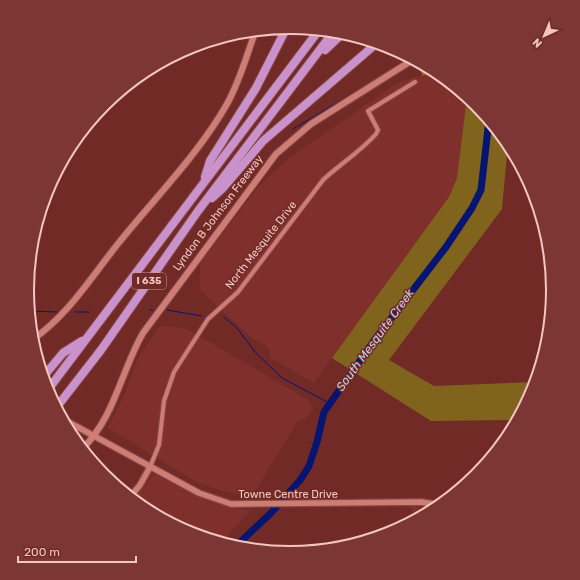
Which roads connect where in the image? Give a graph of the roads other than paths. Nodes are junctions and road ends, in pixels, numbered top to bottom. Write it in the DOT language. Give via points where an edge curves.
graph roads {
  1 [pos="283,34"];
  2 [pos="308,35"];
  3 [pos="314,35"];
  4 [pos="253,37"];
  5 [pos="329,37"];
  6 [pos="337,38"];
  7 [pos="372,48"];
  8 [pos="310,63"];
  9 [pos="409,63"];
  10 [pos="415,82"];
  11 [pos="274,89"];
  12 [pos="203,183"];
  13 [pos="198,211"];
  14 [pos="38,335"];
  15 [pos="86,338"];
  16 [pos="101,350"];
  17 [pos="48,371"];
  18 [pos="52,384"];
  19 [pos="60,403"];
  20 [pos="62,406"];
  21 [pos="71,422"];
  22 [pos="95,436"];
  23 [pos="86,445"];
  24 [pos="150,467"];
  25 [pos="133,493"];
  26 [pos="431,504"];
  1 -- 12 [label="highway" via="256,88 210,161"];
  2 -- 11 [label="highway"];
  3 -- 11 [label="highway, I 635"];
  4 -- 14 [label="main road" via="228,103 215,122 155,202 118,244 71,306"];
  5 -- 8 [label="highway, Lyndon B Johnson Freeway / I 635"];
  6 -- 8 [label="highway"];
  7 -- 13 [label="highway" via="263,141 223,188"];
  8 -- 13 [label="highway, Lyndon B Johnson Freeway / I 635"];
  9 -- 22 [label="main road, Lyndon B Johnson Freeway" via="311,124 276,154 143,333 127,365 115,401"];
  10 -- 24 [label="street, North Mesquite Drive" via="368,111 378,130 376,134 358,153 323,180 238,292 208,319 174,372 164,401 159,445"];
  11 -- 12 [label="highway, I 635"];
  12 -- 15 [label="highway, I 635"];
  13 -- 16 [label="highway, Lyndon B Johnson Freeway / I 635"];
  15 -- 17 [label="highway" via="63,353"];
  15 -- 18 [label="highway, I 635"];
  16 -- 19 [label="highway, Lyndon B Johnson Freeway / I 635"];
  16 -- 20 [label="highway"];
  21 -- 22 [label="street, Towne Centre Drive"];
  22 -- 23 [label="main road, Lyndon B Johnson Freeway"];
  22 -- 24 [label="street, Towne Centre Drive"];
  24 -- 25 [label="street, North Mesquite Drive"];
  24 -- 26 [label="street, Towne Centre Drive" via="212,499 238,505"];
}
